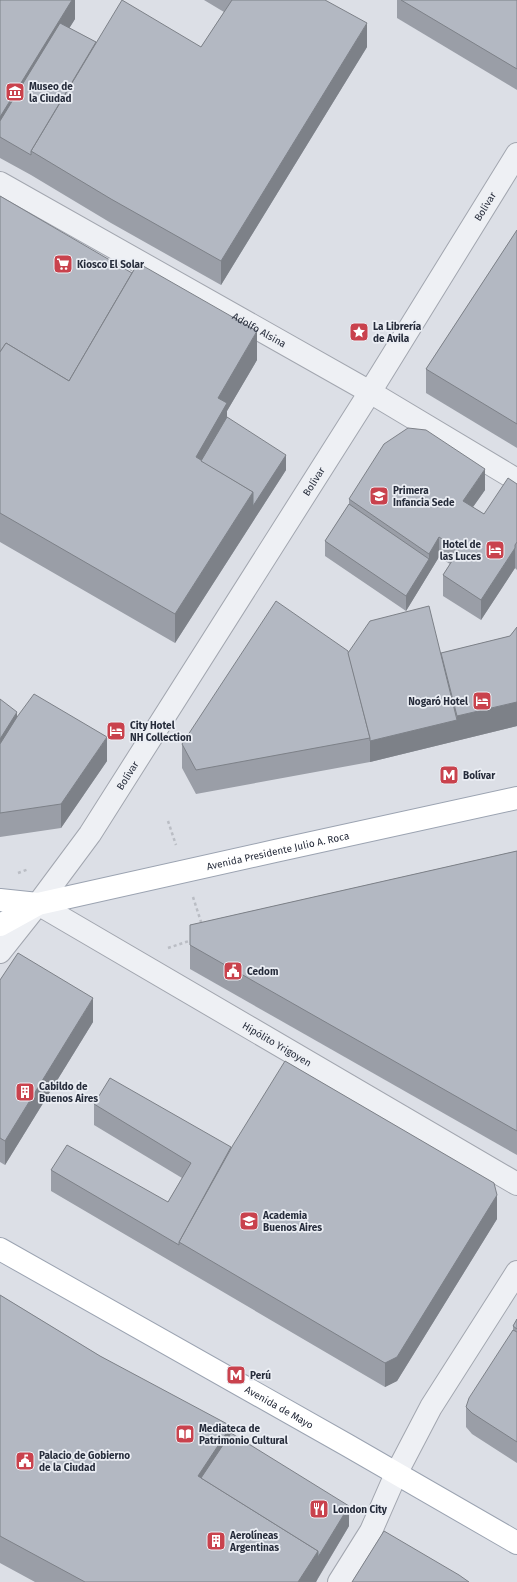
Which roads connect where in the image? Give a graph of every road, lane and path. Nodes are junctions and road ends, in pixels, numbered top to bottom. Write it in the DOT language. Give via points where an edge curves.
graph roads {
  1 [pos="517,154"];
  2 [pos="0,183"];
  3 [pos="370,392"];
  4 [pos="517,480"];
  5 [pos="517,798"];
  6 [pos="168,821"];
  7 [pos="186,871"];
  8 [pos="0,900"];
  9 [pos="38,904"];
  10 [pos="0,925"];
  11 [pos="204,930"];
  12 [pos="195,940"];
  13 [pos="0,952"];
  14 [pos="132,960"];
  15 [pos="517,1184"];
  16 [pos="0,1249"];
  17 [pos="517,1272"];
  18 [pos="396,1474"];
  19 [pos="517,1543"];
  20 [pos="339,1582"];
  1 -- 3 [label="street, Bolívar"];
  2 -- 3 [label="street, Adolfo Alsina"];
  3 -- 4 [label="street, Adolfo Alsina"];
  3 -- 9 [label="street, Bolívar" via="90,834"];
  5 -- 7 [label="main road, Avenida Presidente Julio A. Roca"];
  6 -- 7 [label="path"];
  7 -- 9 [label="main road, Avenida Presidente Julio A. Roca"];
  7 -- 11 [label="path"];
  8 -- 9 [label="main road"];
  9 -- 10 [label="main road, Bolívar"];
  9 -- 13 [label="street, Bolívar"];
  9 -- 14 [label="street, Hipólito Yrigoyen"];
  12 -- 14 [label="path"];
  14 -- 15 [label="street, Hipólito Yrigoyen"];
  16 -- 18 [label="main road, Avenida de Mayo"];
  17 -- 18 [label="street" via="431,1407"];
  18 -- 19 [label="main road, Avenida de Mayo"];
  18 -- 20 [label="street" via="371,1531"];
}
